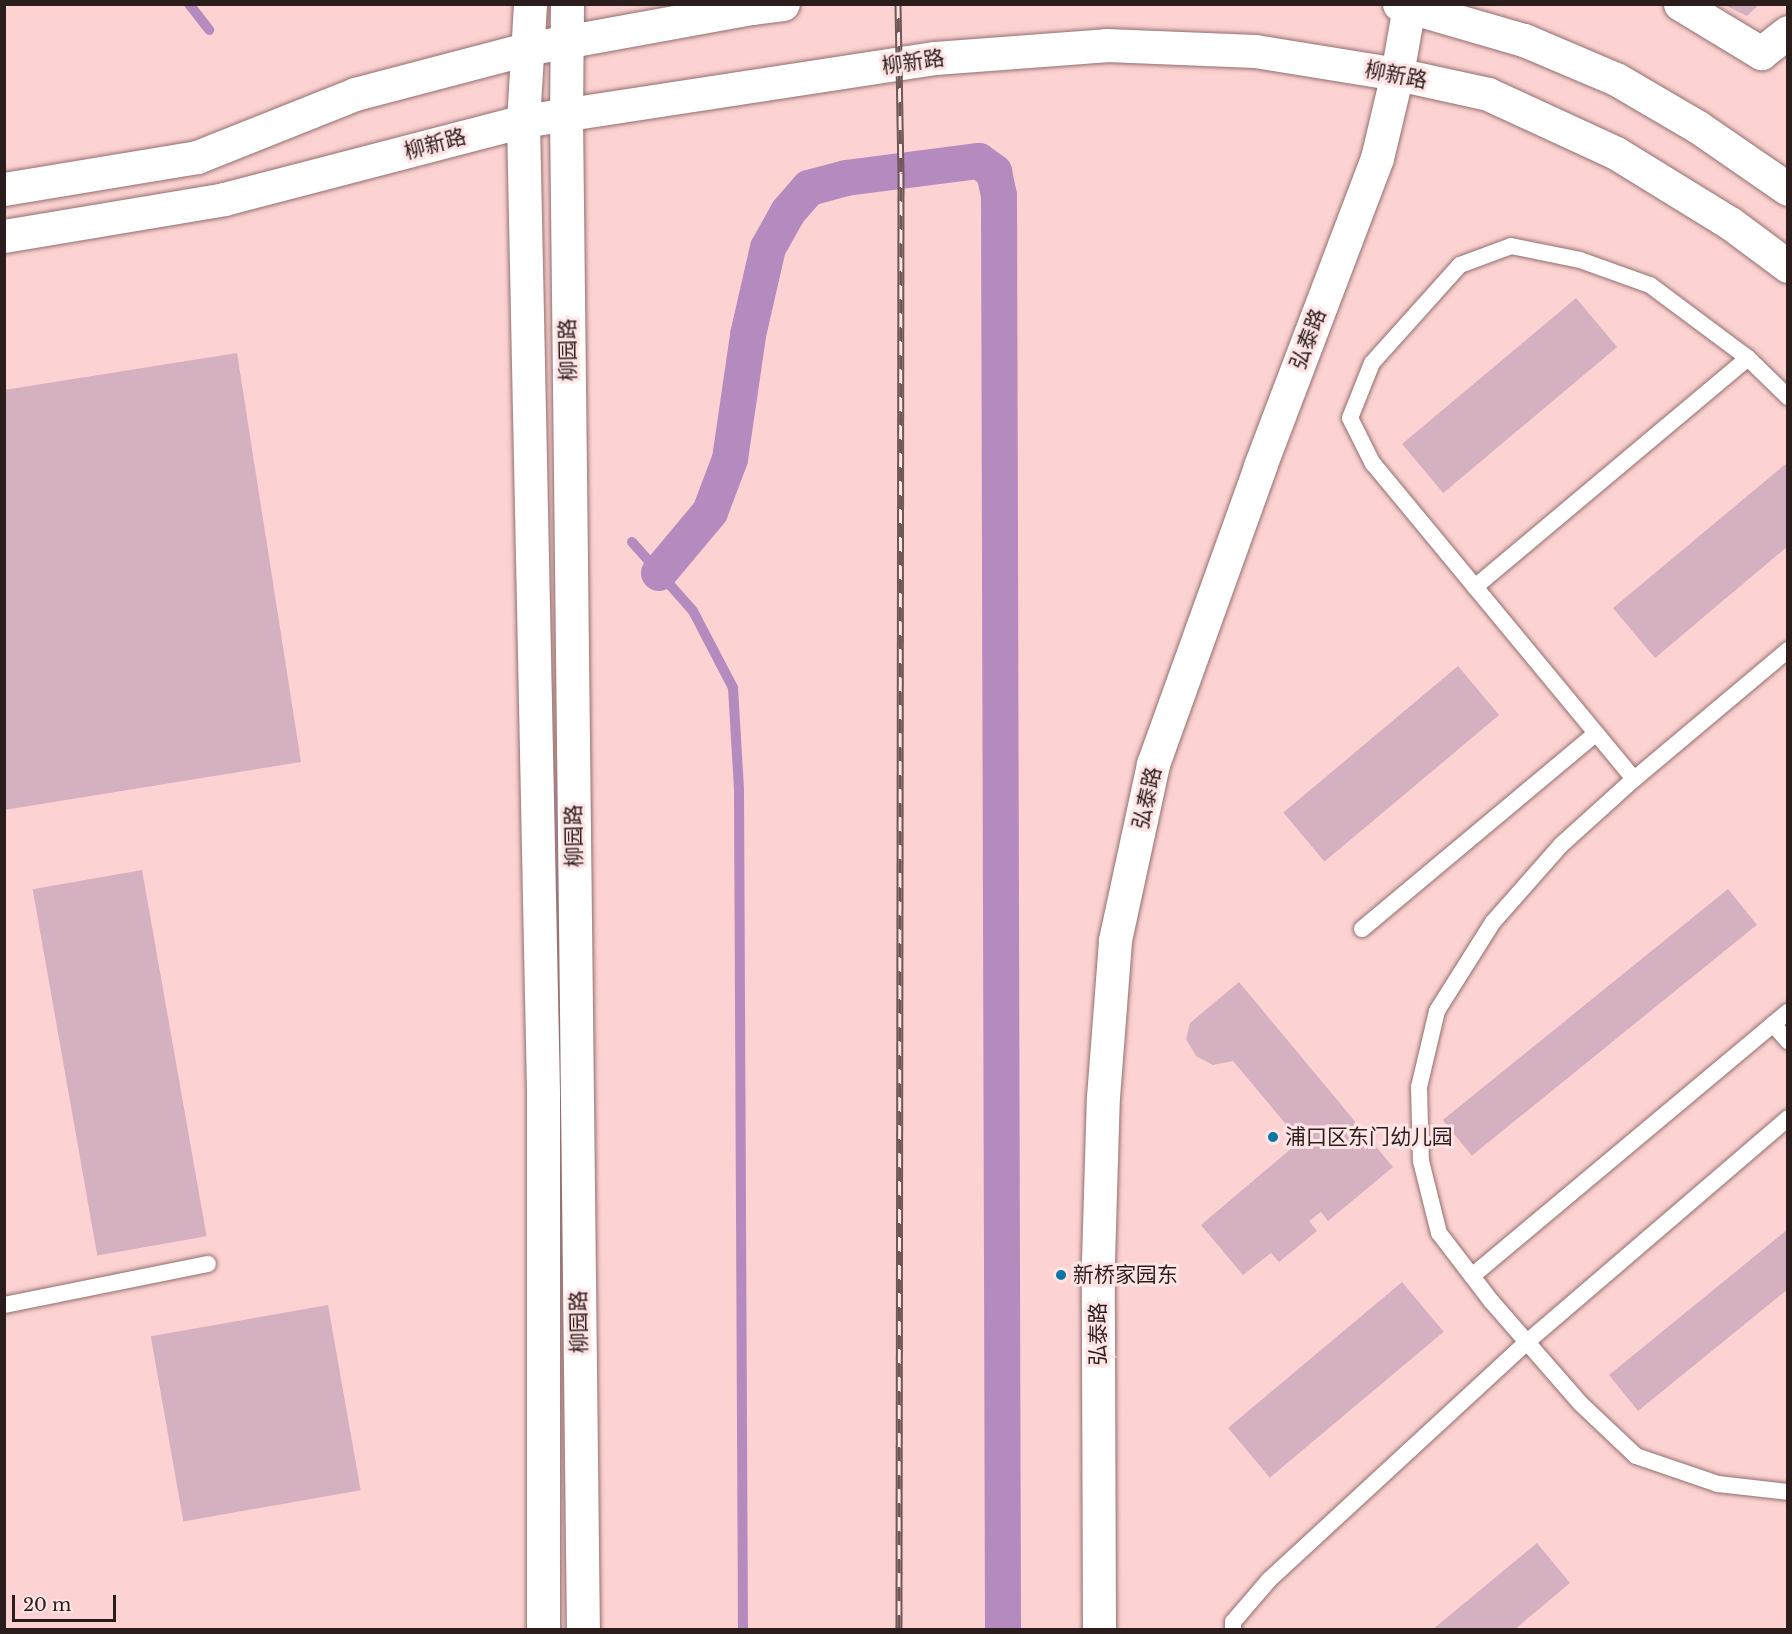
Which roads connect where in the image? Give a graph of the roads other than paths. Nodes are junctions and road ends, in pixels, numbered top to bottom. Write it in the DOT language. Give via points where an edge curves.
graph roads {
  1 [pos="530,4"];
  2 [pos="567,4"];
  3 [pos="783,4"];
  4 [pos="1680,4"];
  5 [pos="1406,5"];
  6 [pos="1788,32"];
  7 [pos="567,42"];
  8 [pos="526,49"];
  9 [pos="1397,74"];
  10 [pos="566,115"];
  11 [pos="523,121"];
  12 [pos="4,189"];
  13 [pos="1788,189"];
  14 [pos="4,236"];
  15 [pos="1788,266"];
  16 [pos="1748,358"];
  17 [pos="1788,397"];
  18 [pos="1475,587"];
  19 [pos="1788,650"];
  20 [pos="1596,733"];
  21 [pos="1634,779"];
  22 [pos="1362,929"];
  23 [pos="1788,1012"];
  24 [pos="1773,1024"];
  25 [pos="1788,1041"];
  26 [pos="1788,1118"];
  27 [pos="208,1264"];
  28 [pos="1472,1276"];
  29 [pos="4,1305"];
  30 [pos="1527,1342"];
  31 [pos="1788,1492"];
  32 [pos="543,1629"];
  33 [pos="583,1629"];
  34 [pos="1100,1629"];
  35 [pos="1233,1629"];
  1 -- 8 [label="street, 柳园路"];
  2 -- 7 [label="street, 柳园路"];
  3 -- 7 [label="street"];
  4 -- 6 [label="street" via="1761,53"];
  5 -- 9 [label="street, 弘泰路"];
  5 -- 13 [label="street" via="1524,40 1616,79 1698,127"];
  7 -- 8 [label="street"];
  7 -- 10 [label="street, 柳园路"];
  8 -- 11 [label="street, 柳园路"];
  8 -- 12 [label="street" via="355,94 197,158"];
  9 -- 10 [label="street, 柳新路" via="1255,51 1106,45 935,58"];
  9 -- 15 [label="street, 柳新路" via="1488,94 1616,153 1730,223"];
  9 -- 34 [label="street, 弘泰路" via="1377,158 1153,764 1115,940 1103,1097 1098,1261"];
  10 -- 11 [label="street, 柳新路"];
  10 -- 33 [label="street, 柳园路"];
  11 -- 14 [label="street, 柳新路" via="224,199"];
  11 -- 32 [label="street, 柳园路" via="543,1084"];
  16 -- 17 [label="lane"];
  16 -- 18 [label="lane"];
  16 -- 18 [label="lane" via="1650,285 1580,260 1510,246 1460,266 1372,363 1350,418 1373,464"];
  18 -- 20 [label="lane"];
  19 -- 21 [label="lane"];
  20 -- 21 [label="lane"];
  20 -- 22 [label="lane"];
  21 -- 28 [label="lane" via="1561,846 1493,922 1437,1011 1419,1087 1421,1161 1439,1233"];
  23 -- 24 [label="lane"];
  24 -- 25 [label="lane"];
  24 -- 28 [label="lane"];
  26 -- 30 [label="lane"];
  27 -- 29 [label="lane"];
  28 -- 30 [label="lane"];
  30 -- 31 [label="lane" via="1580,1403 1635,1456 1718,1484"];
  30 -- 35 [label="lane" via="1269,1580 1233,1622"];
}
